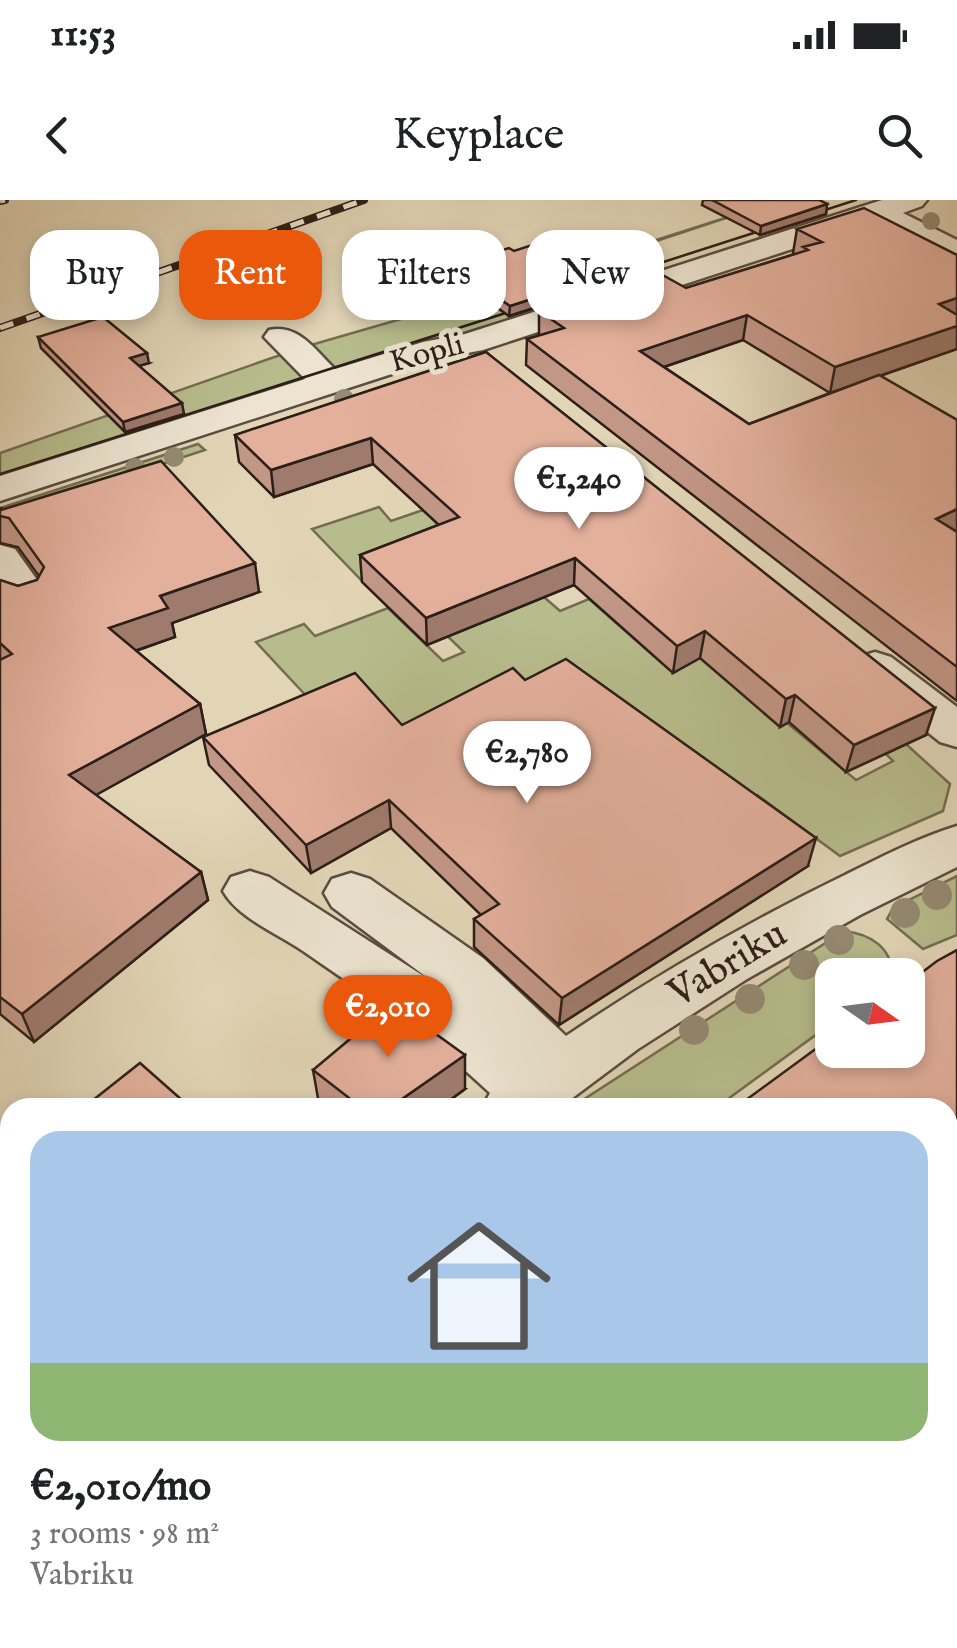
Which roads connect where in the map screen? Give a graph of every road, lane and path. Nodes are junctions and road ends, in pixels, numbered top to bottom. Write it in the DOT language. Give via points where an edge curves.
graph roads {
  1 [pos="912,200"];
  2 [pos="877,211"];
  3 [pos="957,252"];
  4 [pos="281,337"];
  5 [pos="329,383"];
  6 [pos="0,489"];
  7 [pos="0,558"];
  8 [pos="28,598"];
  9 [pos="852,648"];
  10 [pos="957,731"];
  11 [pos="957,845"];
  12 [pos="250,891"];
  13 [pos="351,893"];
  14 [pos="528,1097"];
  1 -- 2 [label="street, Kopli"];
  2 -- 3 [label="street"];
  2 -- 5 [label="street, Kopli" via="486,357 434,349"];
  4 -- 5 [label="street"];
  5 -- 6 [label="street, Kopli"];
  7 -- 8 [label="street"];
  9 -- 10 [label="street"];
  11 -- 14 [label="street, Vabriku" via="786,930"];
  12 -- 14 [label="street" via="415,1000 508,1070"];
  13 -- 14 [label="street" via="398,923 536,1040"];
}
